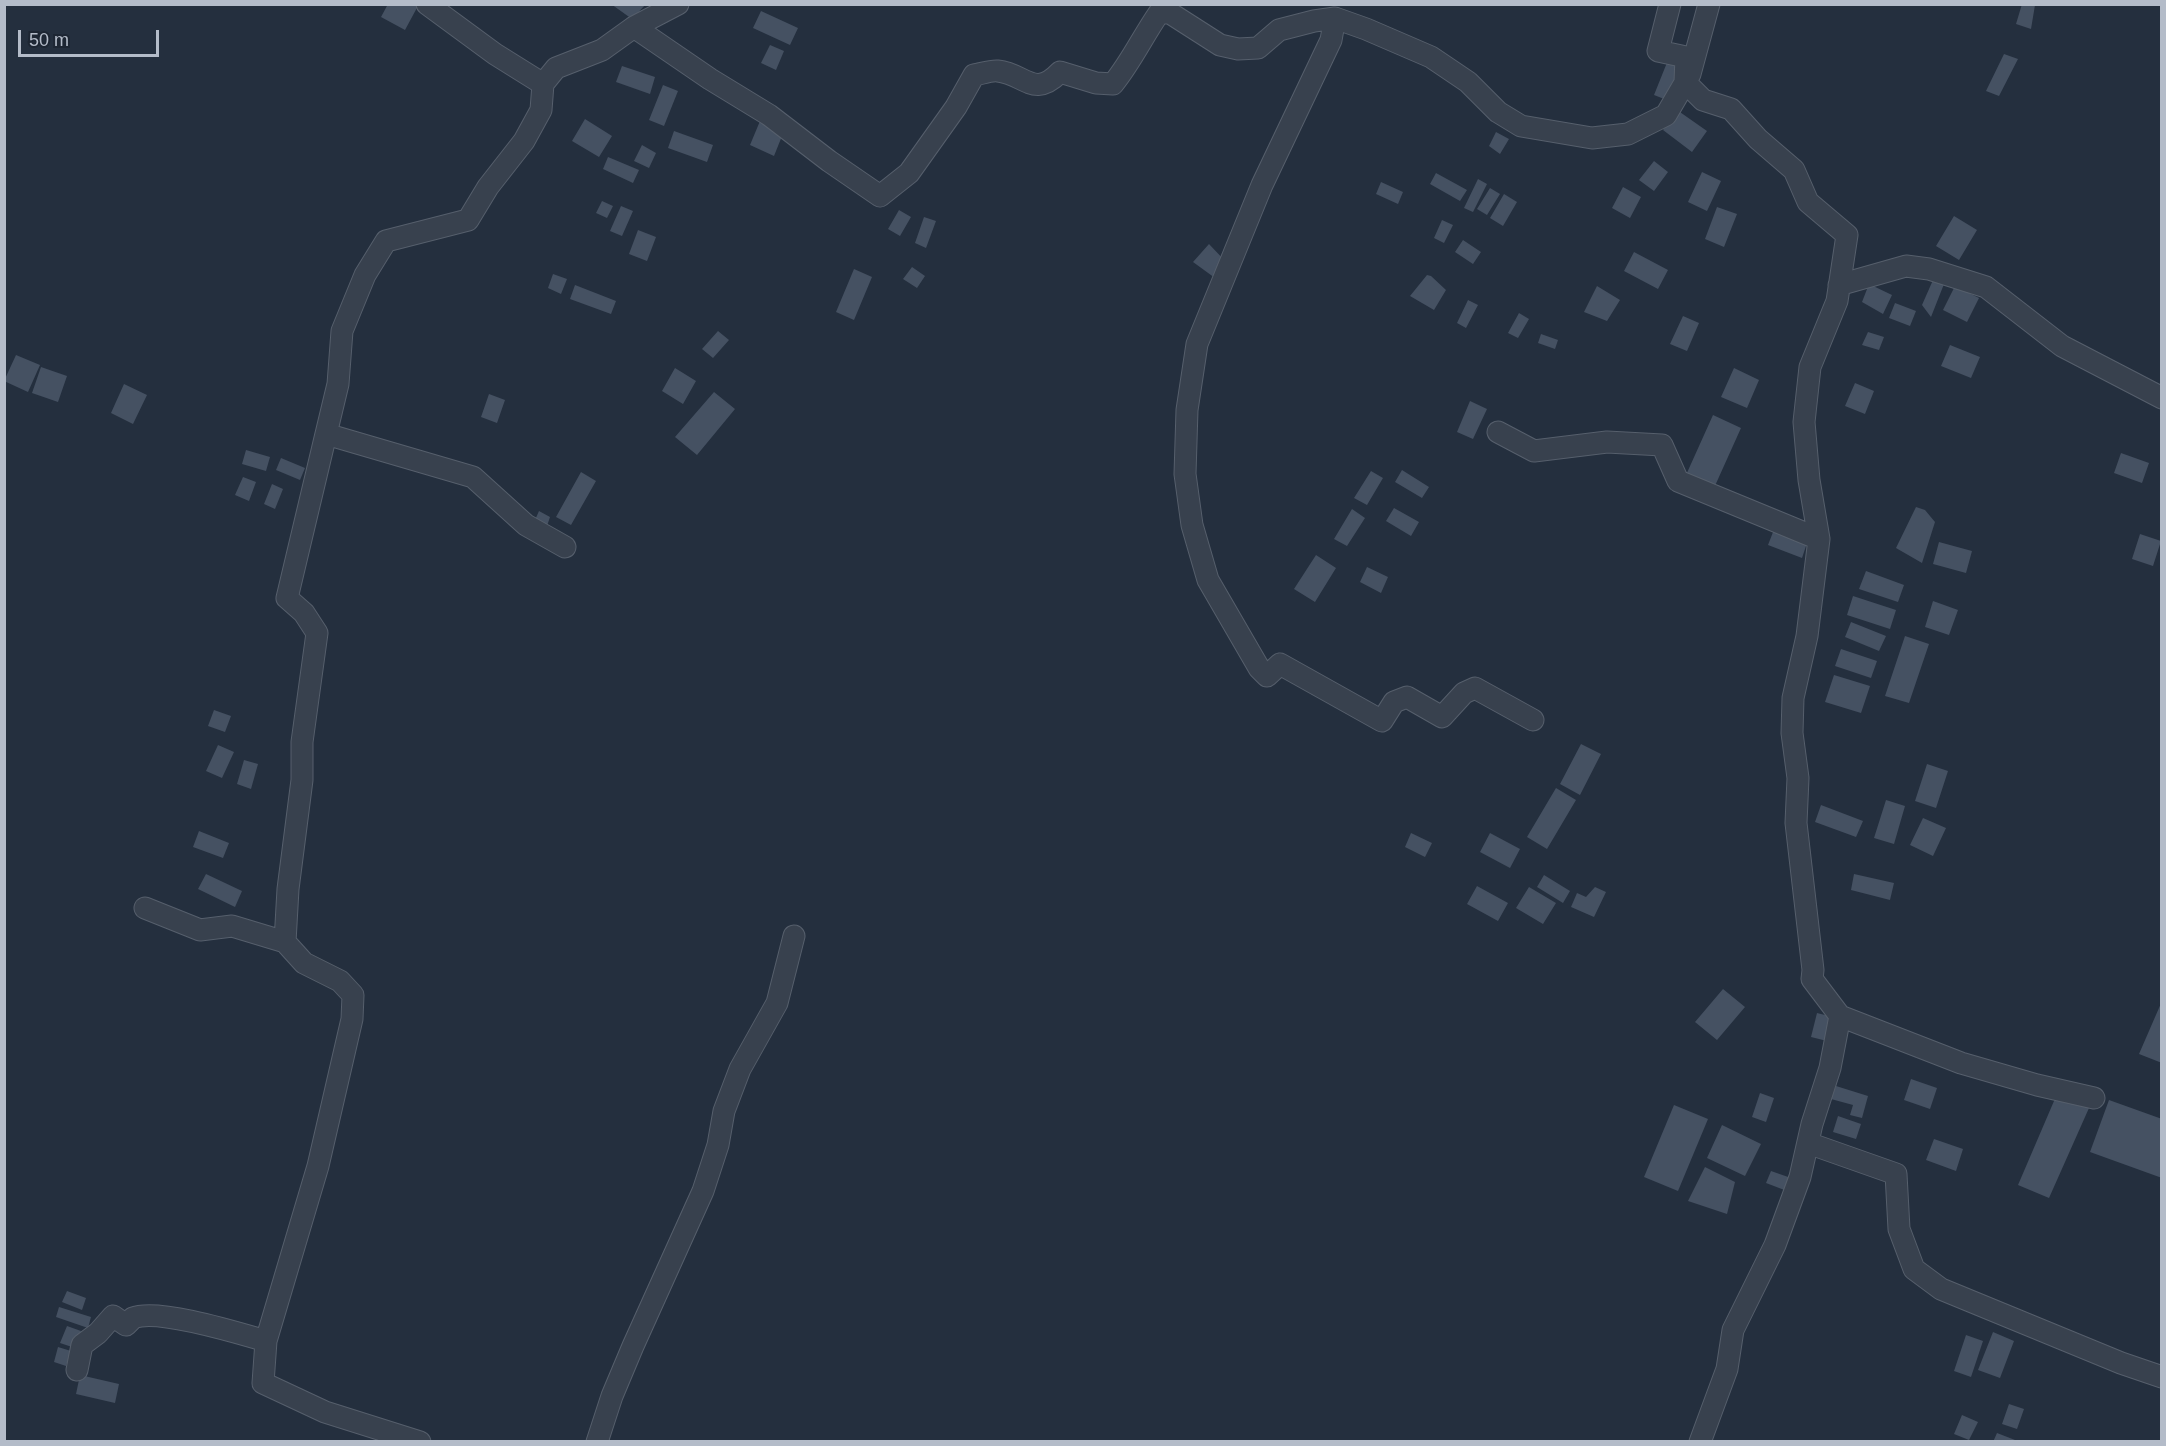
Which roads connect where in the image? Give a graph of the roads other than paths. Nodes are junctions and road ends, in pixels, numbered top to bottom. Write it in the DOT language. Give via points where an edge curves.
graph roads {
  1 [pos="428,4"];
  2 [pos="678,4"];
  3 [pos="1670,4"];
  4 [pos="1709,4"];
  5 [pos="1335,18"];
  6 [pos="634,27"];
  7 [pos="1685,82"];
  8 [pos="543,84"];
  9 [pos="1839,285"];
  10 [pos="2162,398"];
  11 [pos="1498,432"];
  12 [pos="326,434"];
  13 [pos="1819,539"];
  14 [pos="565,547"];
  15 [pos="1533,720"];
  16 [pos="145,908"];
  17 [pos="794,936"];
  18 [pos="285,942"];
  19 [pos="1840,1016"];
  20 [pos="2094,1098"];
  21 [pos="1808,1143"];
  22 [pos="266,1341"];
  23 [pos="77,1370"];
  24 [pos="2162,1377"];
  25 [pos="420,1442"];
  26 [pos="597,1442"];
  27 [pos="1700,1442"];
  1 -- 8 [label="street"];
  2 -- 6 [label="street"];
  3 -- 7 [label="street" via="1658,51 1686,57"];
  4 -- 7 [label="street"];
  5 -- 6 [label="street" via="1279,30 1258,48 1238,49 1220,45 1170,13 1159,13 1113,84 1060,72 1051,82 1033,85 998,71 974,75 956,108 909,173 880,196 769,115"];
  5 -- 7 [label="street" via="1431,57 1521,126 1593,138 1628,134 1666,114"];
  5 -- 15 [label="street" via="1331,40 1262,185 1197,344 1187,410 1185,474 1192,525 1208,580 1267,676 1280,664 1382,721 1394,702 1407,697 1442,717 1464,693 1475,688"];
  6 -- 8 [label="street" via="602,50 556,68"];
  7 -- 9 [label="street" via="1703,100 1731,109 1794,170 1808,202 1847,235"];
  8 -- 12 [label="street" via="541,110 524,141 468,220 386,241 365,275 342,331 338,384"];
  9 -- 10 [label="street" via="1906,266 1986,287 2062,346"];
  9 -- 13 [label="street" via="1837,301 1809,367 1804,422"];
  11 -- 13 [label="street" via="1534,451 1606,441 1662,445 1678,481"];
  12 -- 14 [label="street" via="473,477 526,525"];
  12 -- 18 [label="street" via="287,598 304,613 317,633 302,742 302,780"];
  13 -- 19 [label="street" via="1807,636 1793,698 1792,733 1798,778 1796,822 1812,979"];
  16 -- 18 [label="street" via="200,930 232,926"];
  17 -- 26 [label="street" via="777,1003 740,1069 724,1111 703,1191 633,1346"];
  18 -- 22 [label="street" via="304,963 340,981 353,995 352,1019 318,1166"];
  19 -- 20 [label="street" via="1960,1063"];
  19 -- 21 [label="street" via="1830,1068"];
  21 -- 24 [label="street" via="1896,1174 1899,1229 1914,1269 1941,1289"];
  21 -- 27 [label="street" via="1800,1177 1774,1245 1733,1330 1727,1369"];
  22 -- 23 [label="street" via="184,1319 150,1316 132,1318 126,1325 113,1316 82,1346"];
  22 -- 25 [label="street" via="263,1383 325,1412"];
}
